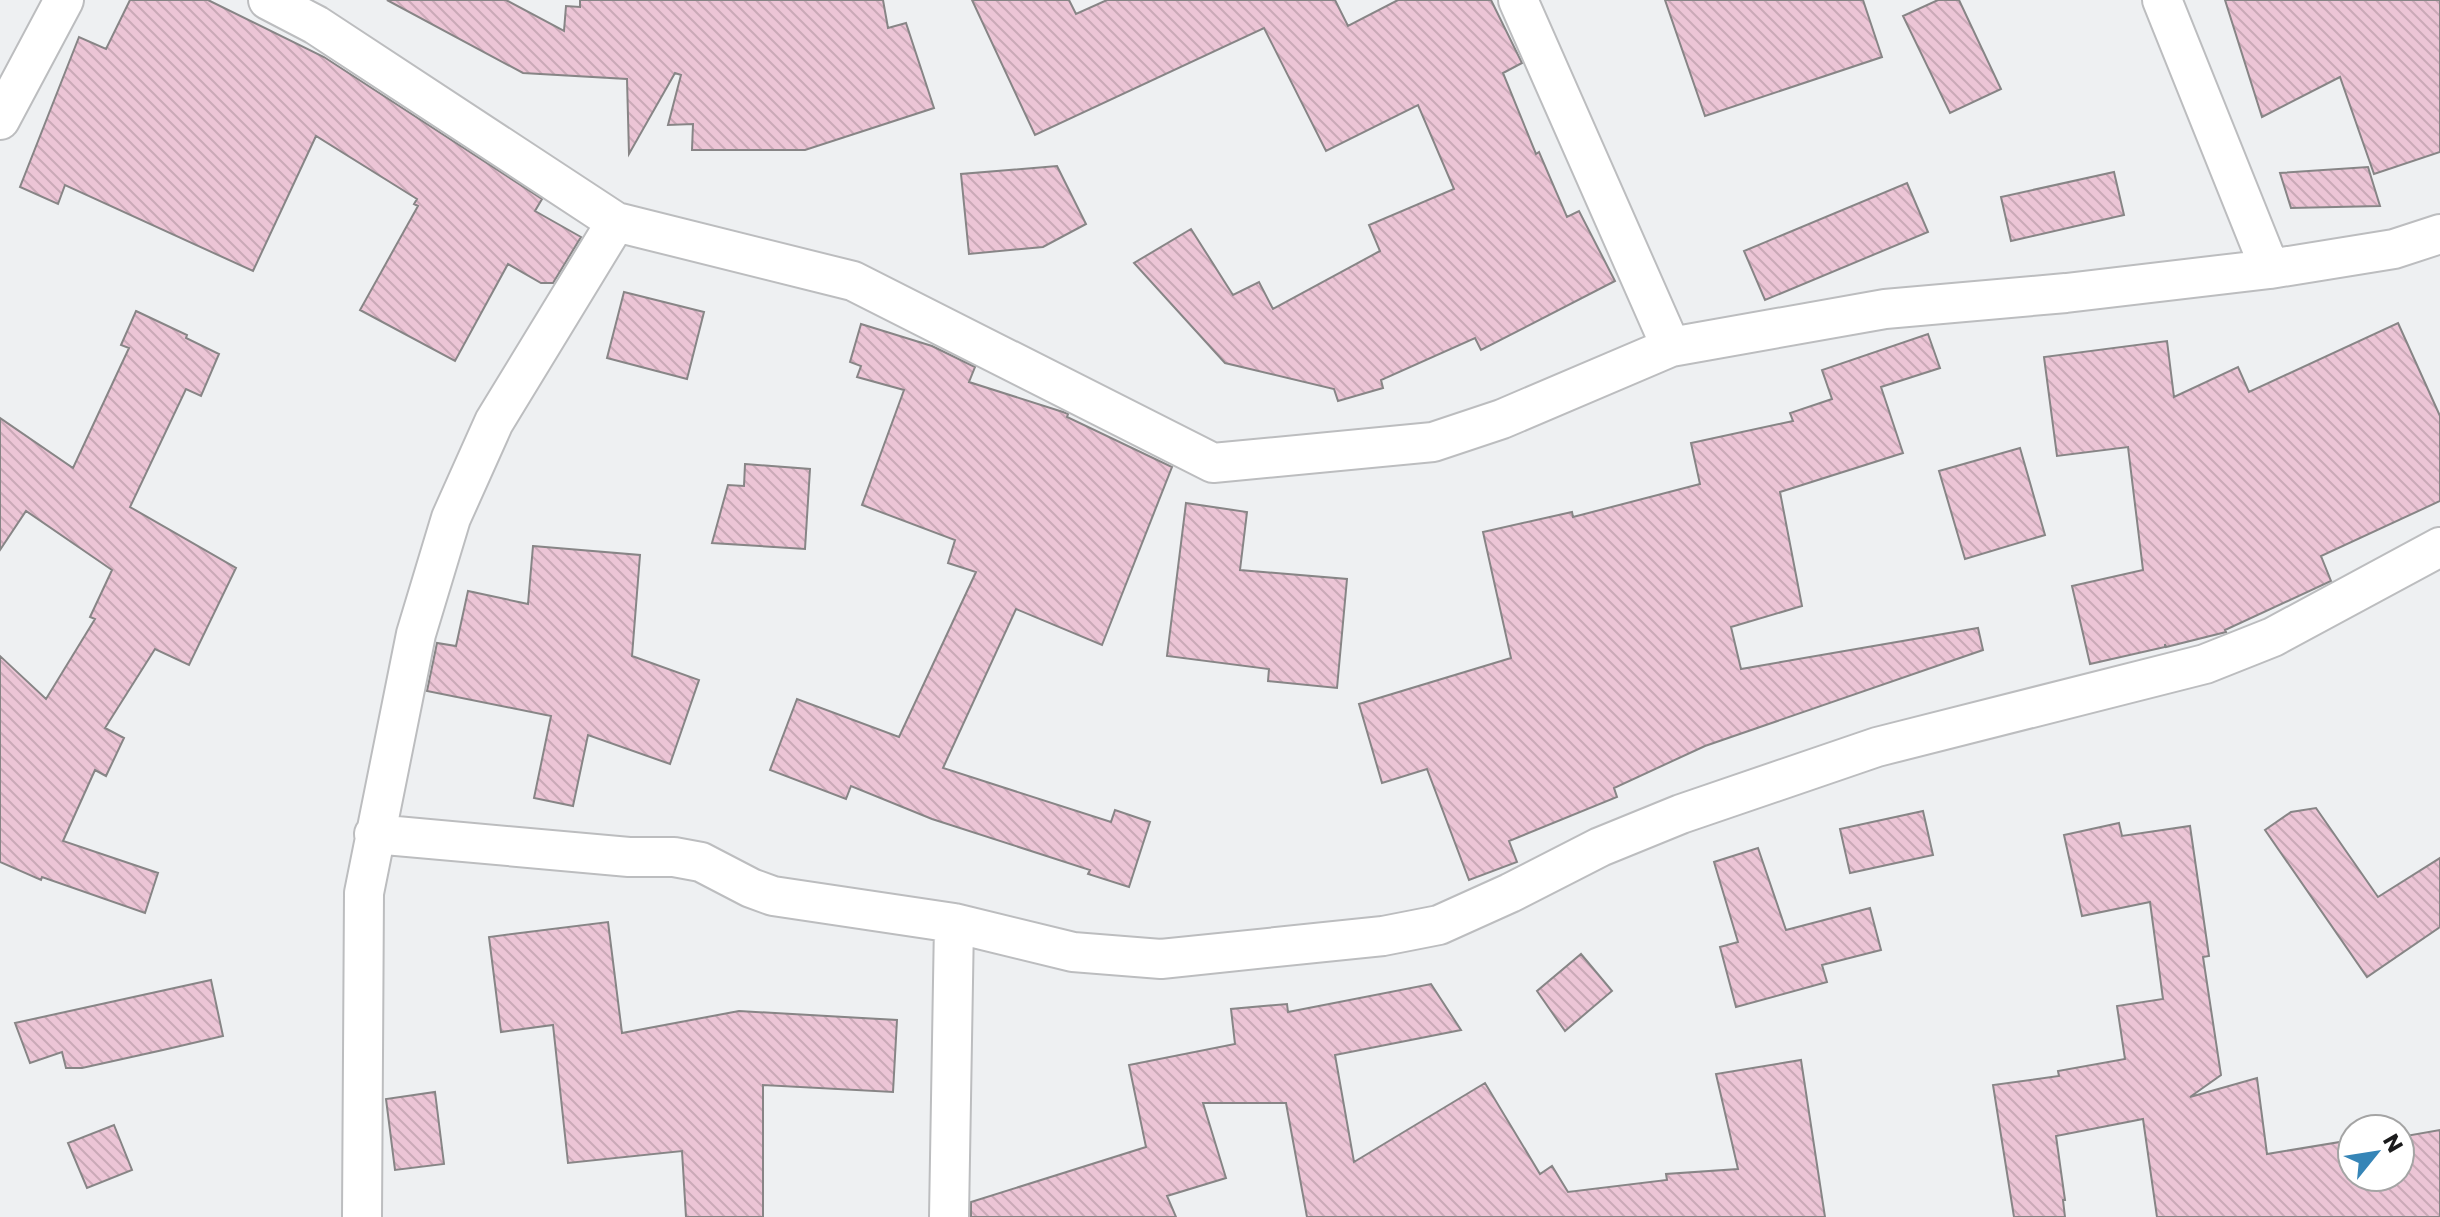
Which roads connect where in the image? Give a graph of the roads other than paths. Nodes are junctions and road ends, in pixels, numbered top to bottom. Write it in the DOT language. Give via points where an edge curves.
graph roads {
  1 [pos="64,0"];
  2 [pos="268,0"];
  3 [pos="1518,0"];
  4 [pos="2162,0"];
  5 [pos="321,13"];
  6 [pos="0,120"];
  7 [pos="616,222"];
  8 [pos="2440,234"];
  9 [pos="2270,269"];
  10 [pos="1671,347"];
  11 [pos="2440,547"];
  12 [pos="374,834"];
  13 [pos="954,923"];
  14 [pos="362,1217"];
  15 [pos="949,1217"];
  1 -- 6 [label="street"];
  2 -- 5 [label="street"];
  3 -- 10 [label="street"];
  4 -- 9 [label="street"];
  5 -- 7 [label="street"];
  7 -- 10 [label="street" via="853,281 1213,463 1433,442 1502,419"];
  7 -- 12 [label="street" via="494,422 451,518 416,634"];
  8 -- 9 [label="street" via="2394,249"];
  9 -- 10 [label="street" via="1885,309"];
  11 -- 13 [label="street" via="2273,637 2205,664 1877,747 1613,841 1439,925 1383,936 1161,959 1073,952"];
  12 -- 13 [label="street" via="674,857 701,862 773,896"];
  12 -- 14 [label="street" via="364,893"];
  13 -- 15 [label="street"];
}
